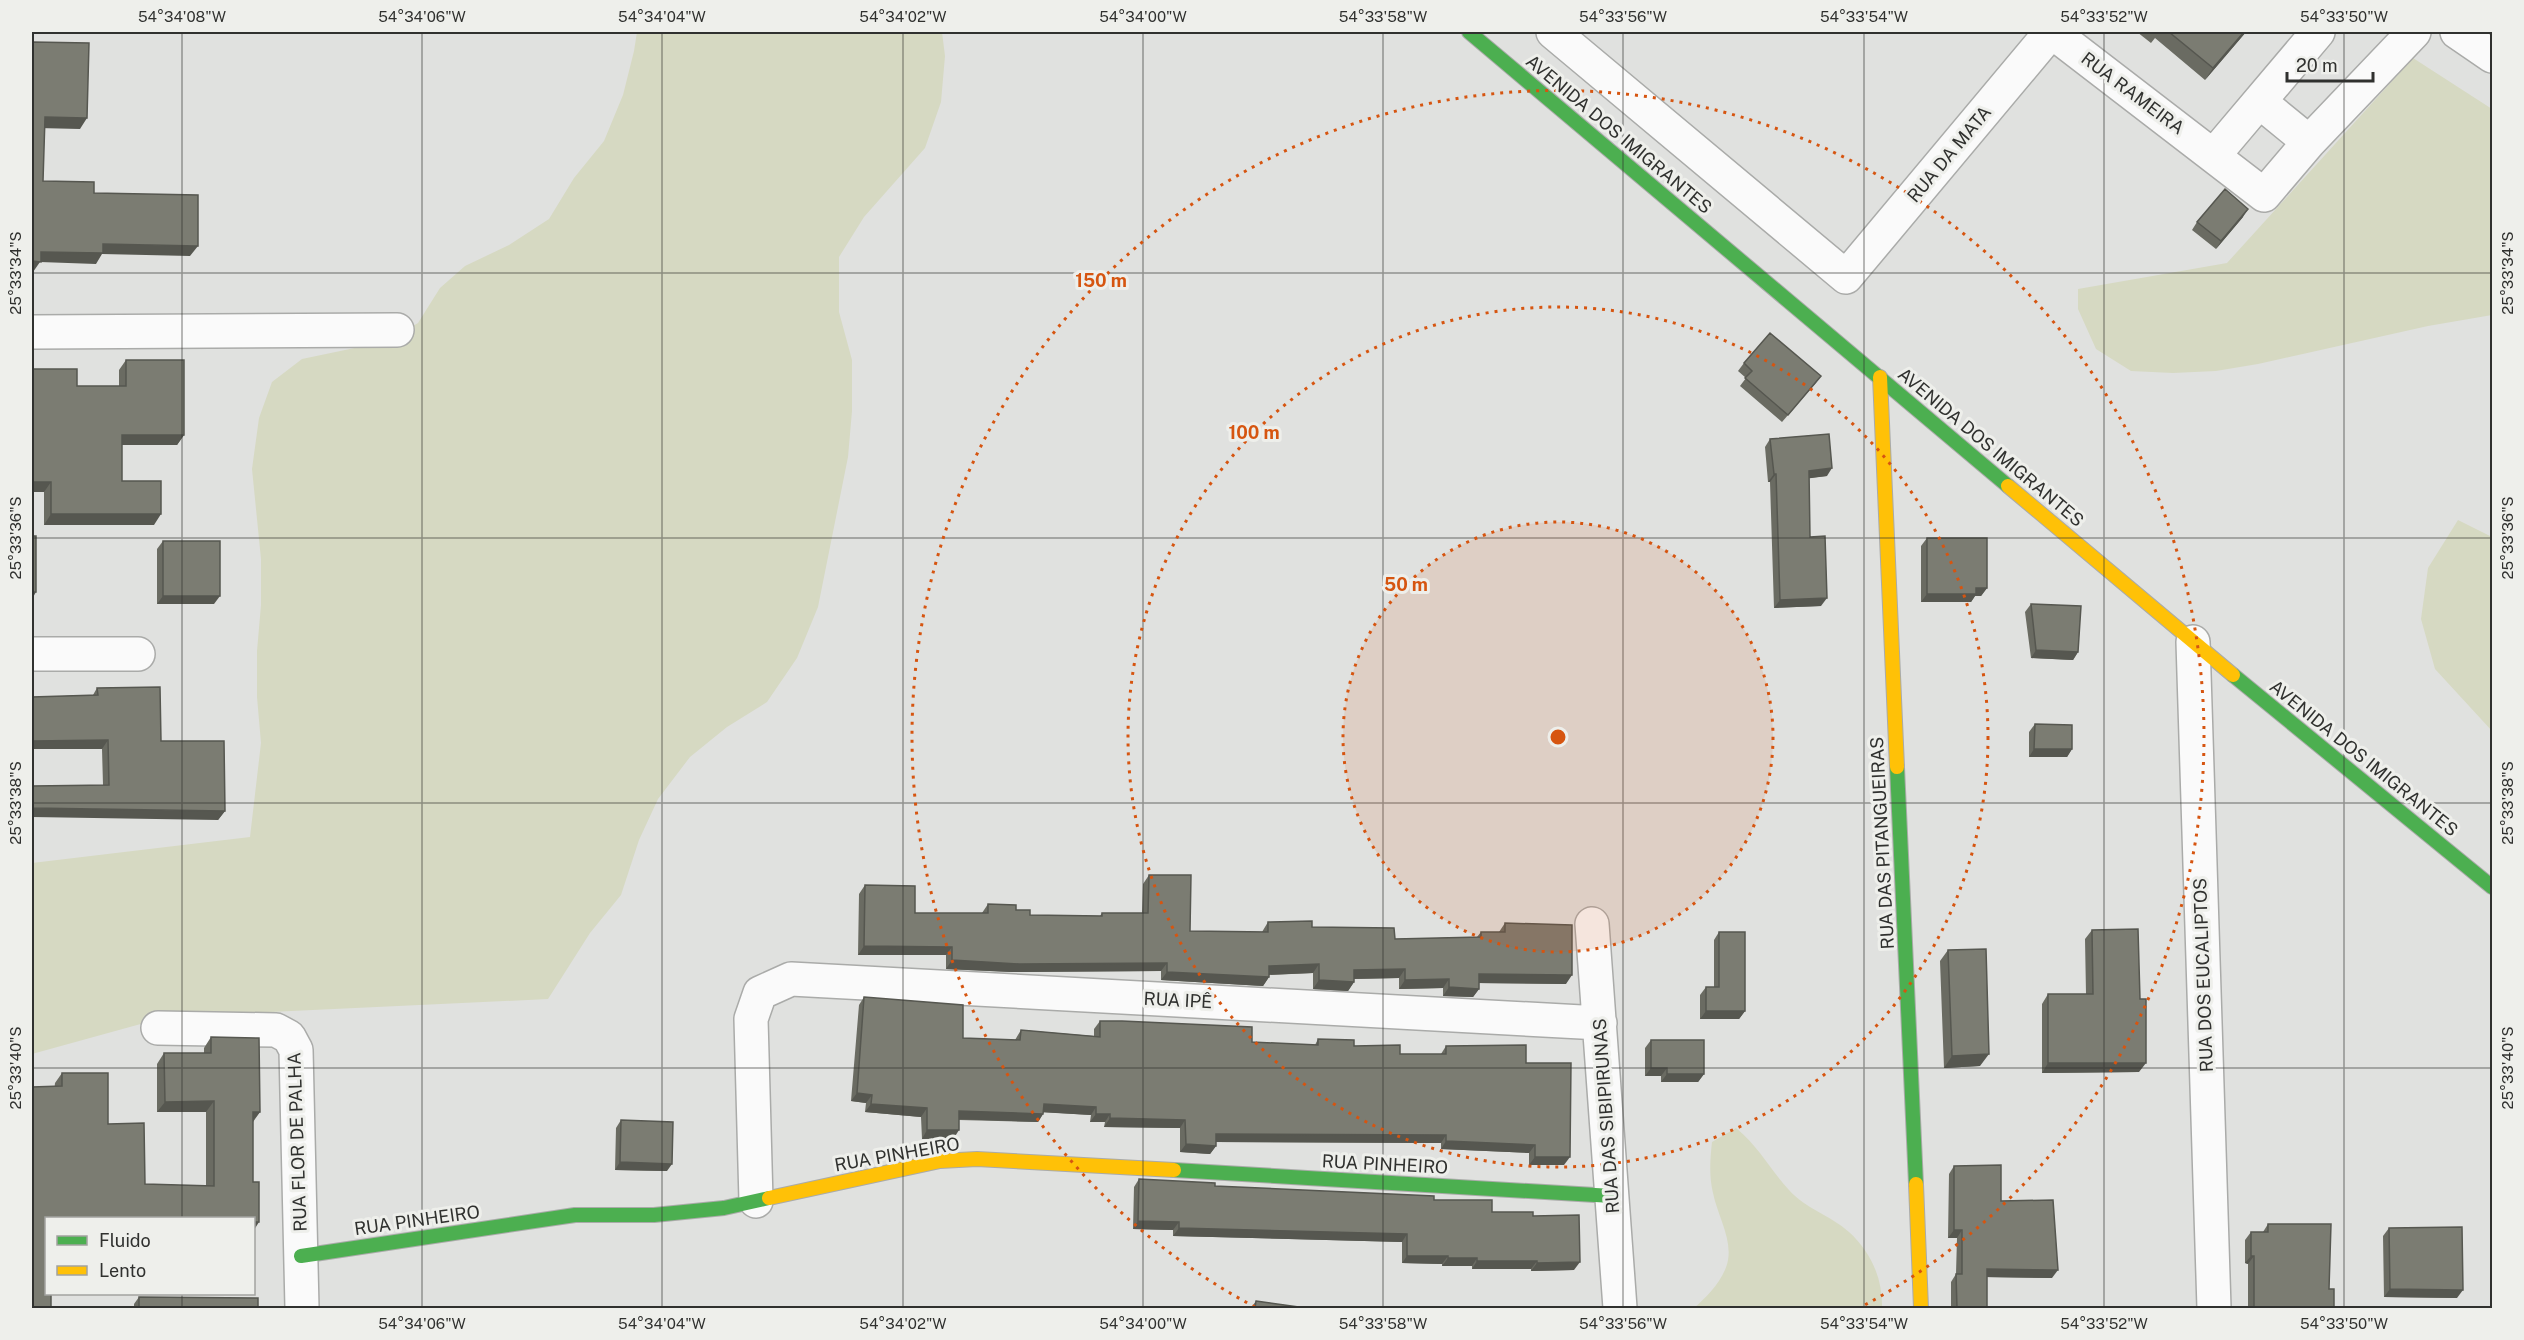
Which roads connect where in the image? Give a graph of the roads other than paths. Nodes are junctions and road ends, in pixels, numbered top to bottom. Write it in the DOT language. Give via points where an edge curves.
graph roads {
  1 [pos="1469,32"];
  2 [pos="1553,32"];
  3 [pos="2051,32"];
  4 [pos="2319,32"];
  5 [pos="2414,32"];
  6 [pos="2457,32"];
  7 [pos="2493,56"];
  8 [pos="2260,102"];
  9 [pos="2309,142"];
  10 [pos="2214,154"];
  11 [pos="397,330"];
  12 [pos="32,332"];
  13 [pos="1880,377"];
  14 [pos="2193,642"];
  15 [pos="32,654"];
  16 [pos="138,654"];
  17 [pos="2493,887"];
  18 [pos="1592,924"];
  19 [pos="1600,1023"];
  20 [pos="158,1028"];
  21 [pos="1612,1196"];
  22 [pos="756,1201"];
  23 [pos="301,1256"];
  24 [pos="302,1308"];
  25 [pos="1620,1308"];
  26 [pos="1921,1308"];
  27 [pos="2214,1308"];
  1 -- 13 [label="street, AVENIDA DOS IMIGRANTES"];
  2 -- 3 [label="street, RUA DA MATA" via="1846,277"];
  3 -- 10 [label="street, RUA RAMEIRA"];
  4 -- 8 [label="street"];
  5 -- 9 [label="street"];
  6 -- 7 [label="street"];
  8 -- 9 [label="street"];
  8 -- 10 [label="street"];
  9 -- 10 [label="street, RUA RAMEIRA" via="2264,195"];
  11 -- 12 [label="street"];
  13 -- 14 [label="street, AVENIDA DOS IMIGRANTES"];
  13 -- 26 [label="street, RUA DAS PITANGUEIRAS"];
  14 -- 17 [label="street, AVENIDA DOS IMIGRANTES"];
  14 -- 27 [label="street, RUA DOS EUCALIPTOS"];
  15 -- 16 [label="street"];
  18 -- 19 [label="street, RUA DAS SIBIPIRUNAS"];
  19 -- 21 [label="street, RUA DAS SIBIPIRUNAS"];
  19 -- 22 [label="street, RUA IPÊ" via="791,979 760,993 751,1019"];
  20 -- 23 [label="street, RUA FLOR DE PALHA" via="276,1030 289,1037 296,1050"];
  21 -- 22 [label="street, RUA PINHEIRO" via="977,1159 940,1161"];
  21 -- 25 [label="street, RUA DAS SIBIPIRUNAS"];
  22 -- 23 [label="street, RUA PINHEIRO" via="654,1215 575,1215"];
  23 -- 24 [label="street, RUA FLOR DE PALHA"];
}
